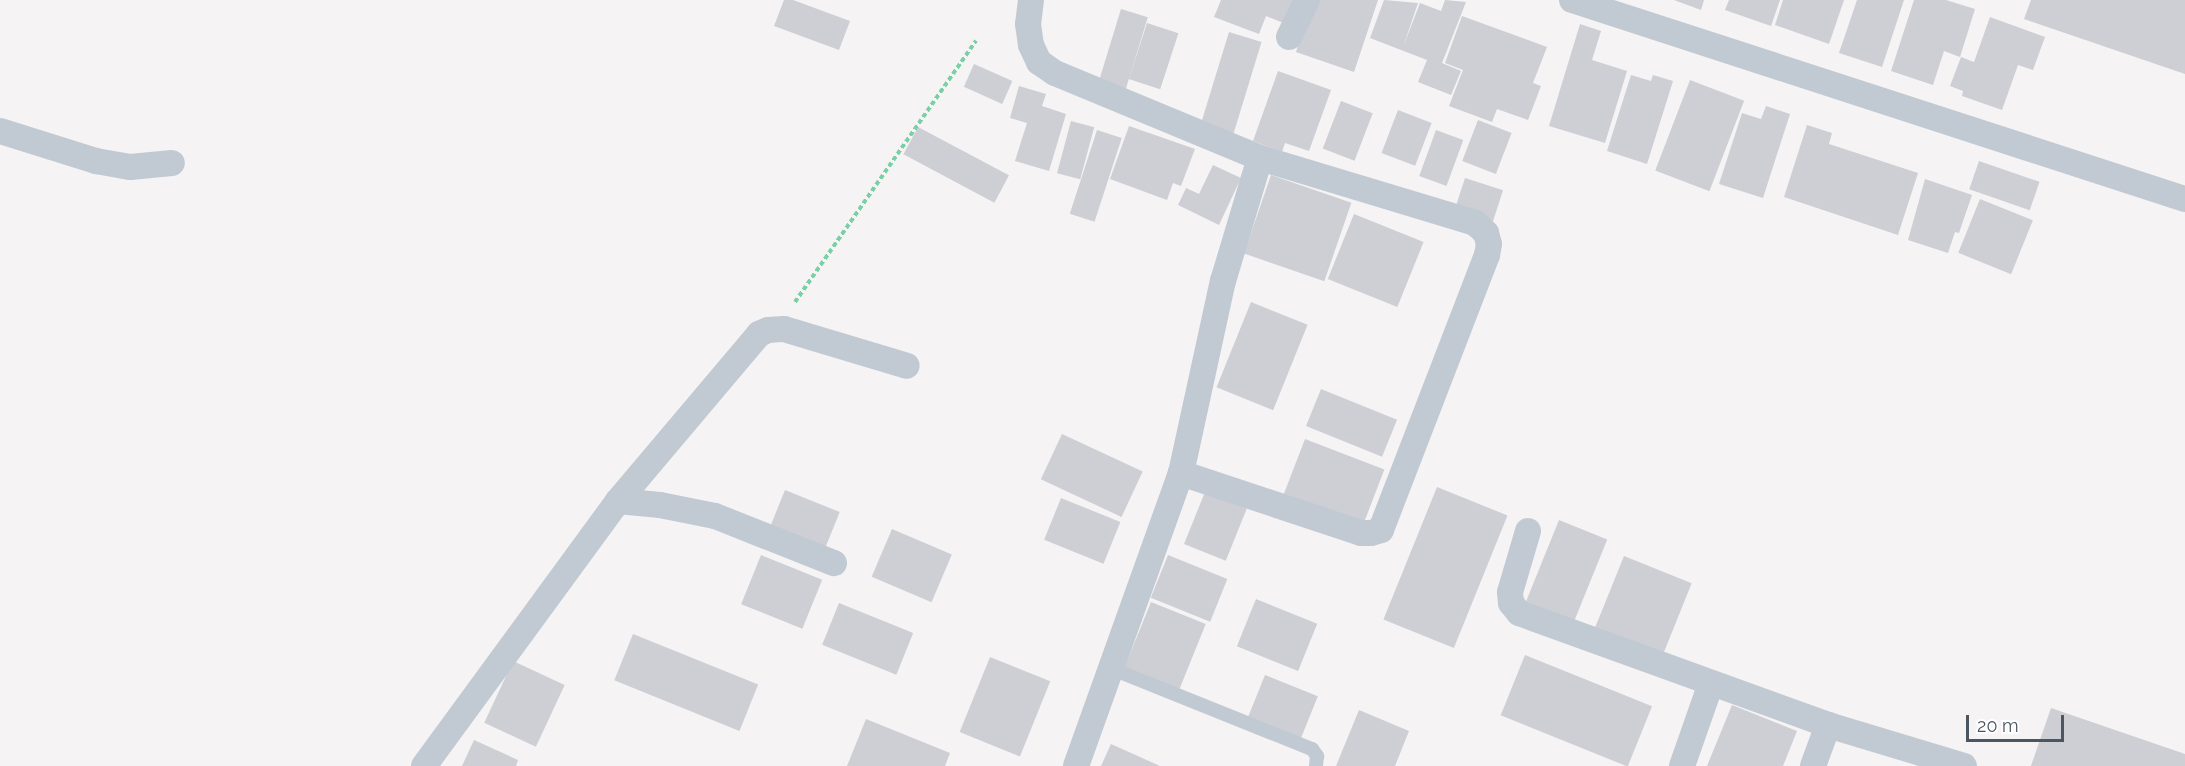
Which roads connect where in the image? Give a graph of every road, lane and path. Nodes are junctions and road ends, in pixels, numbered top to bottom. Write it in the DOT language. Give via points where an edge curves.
graph roads {
  1 [pos="1031,0"];
  2 [pos="1307,0"];
  3 [pos="1572,0"];
  4 [pos="1289,37"];
  5 [pos="976,41"];
  6 [pos="0,131"];
  7 [pos="1260,158"];
  8 [pos="172,163"];
  9 [pos="2185,199"];
  10 [pos="777,328"];
  11 [pos="907,366"];
  12 [pos="1181,473"];
  13 [pos="618,501"];
  14 [pos="1528,531"];
  15 [pos="834,563"];
  16 [pos="1110,668"];
  17 [pos="1711,683"];
  18 [pos="1828,725"];
  19 [pos="424,766"];
  20 [pos="1076,766"];
  21 [pos="1316,766"];
  22 [pos="1682,766"];
  23 [pos="1813,766"];
  24 [pos="1964,766"];
  1 -- 7 [label="street" via="1028,24 1039,62 1055,73"];
  2 -- 4 [label="street"];
  3 -- 9 [label="street"];
  5 -- 10 [label="path"];
  6 -- 8 [label="street" via="96,161 130,167"];
  7 -- 12 [label="street" via="1223,281"];
  7 -- 12 [label="street" via="1475,223 1486,233 1487,255 1381,530 1360,532"];
  10 -- 11 [label="street"];
  10 -- 13 [label="street" via="759,334"];
  12 -- 16 [label="street"];
  13 -- 15 [label="street" via="715,516"];
  13 -- 19 [label="street"];
  14 -- 17 [label="street" via="1510,592 1511,603 1519,613"];
  16 -- 20 [label="street"];
  16 -- 21 [label="lane" via="1312,749 1317,756"];
  17 -- 18 [label="street"];
  17 -- 22 [label="street"];
  18 -- 23 [label="street"];
  18 -- 24 [label="street"];
}
